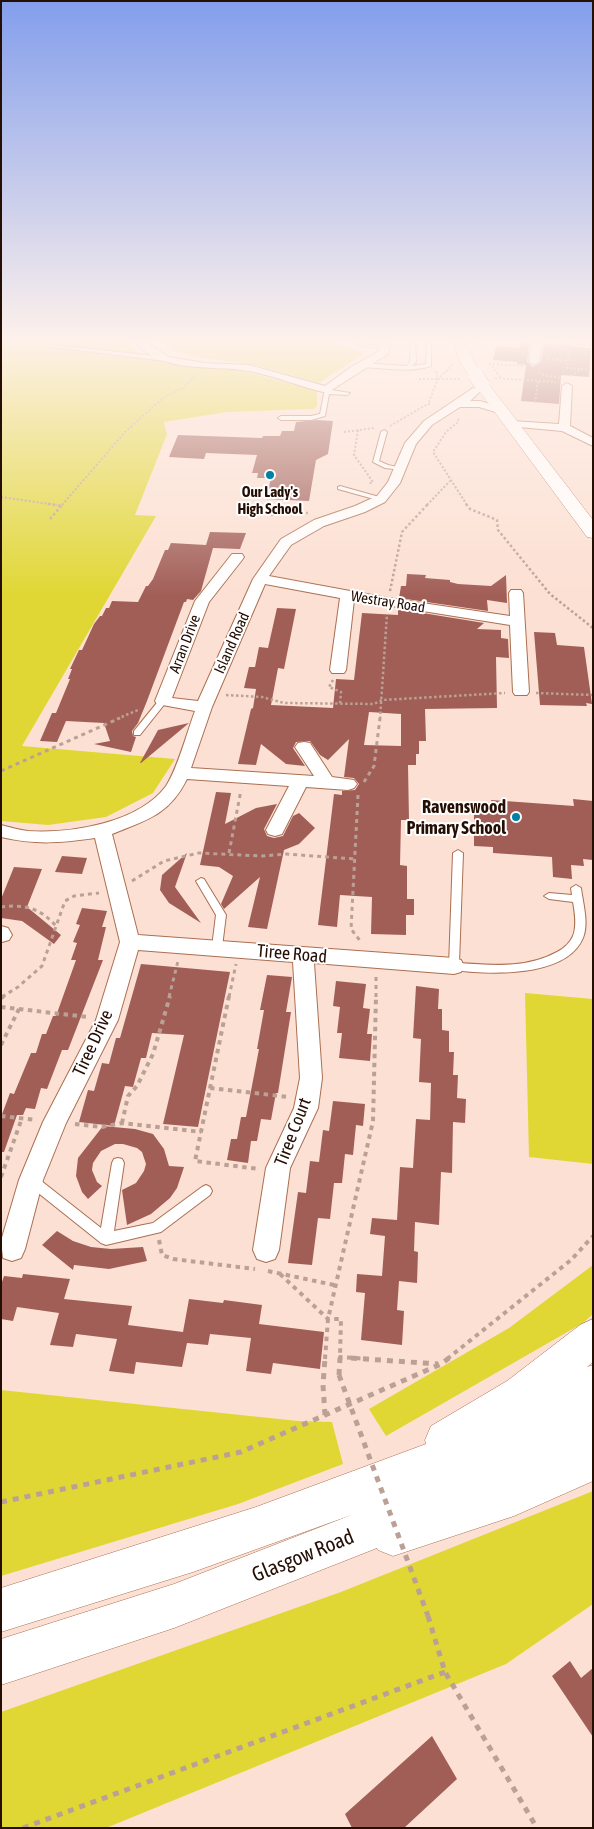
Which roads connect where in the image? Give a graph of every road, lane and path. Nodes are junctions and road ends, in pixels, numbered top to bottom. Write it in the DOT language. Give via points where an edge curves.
graph roads {
  1 [pos="132,425"];
  2 [pos="426,425"];
  3 [pos="454,425"];
  4 [pos="513,425"];
  5 [pos="530,425"];
  6 [pos="564,428"];
  7 [pos="384,432"];
  8 [pos="593,444"];
  9 [pos="531,450"];
  10 [pos="400,469"];
  11 [pos="450,481"];
  12 [pos="340,488"];
  13 [pos="1,497"];
  14 [pos="381,499"];
  15 [pos="62,506"];
  16 [pos="50,520"];
  17 [pos="593,534"];
  18 [pos="237,557"];
  19 [pos="260,579"];
  20 [pos="516,593"];
  21 [pos="348,596"];
  22 [pos="388,602"];
  23 [pos="516,620"];
  24 [pos="593,628"];
  25 [pos="338,670"];
  26 [pos="521,692"];
  27 [pos="593,695"];
  28 [pos="382,700"];
  29 [pos="162,701"];
  30 [pos="207,701"];
  31 [pos="340,704"];
  32 [pos="137,733"];
  33 [pos="304,747"];
  34 [pos="1,771"];
  35 [pos="181,773"];
  36 [pos="244,778"];
  37 [pos="300,782"];
  38 [pos="326,782"];
  39 [pos="356,788"];
  40 [pos="275,830"];
  41 [pos="1,831"];
  42 [pos="102,831"];
  43 [pos="229,853"];
  44 [pos="458,853"];
  45 [pos="355,859"];
  46 [pos="202,881"];
  47 [pos="576,888"];
  48 [pos="117,890"];
  49 [pos="549,896"];
  50 [pos="577,899"];
  51 [pos="1,907"];
  52 [pos="56,926"];
  53 [pos="130,942"];
  54 [pos="182,945"];
  55 [pos="217,947"];
  56 [pos="240,949"];
  57 [pos="304,955"];
  58 [pos="376,960"];
  59 [pos="454,966"];
  60 [pos="1,998"];
  61 [pos="1,1007"];
  62 [pos="19,1009"];
  63 [pos="107,1020"];
  64 [pos="1,1045"];
  65 [pos="210,1088"];
  66 [pos="307,1100"];
  67 [pos="1,1116"];
  68 [pos="22,1118"];
  69 [pos="55,1122"];
  70 [pos="122,1123"];
  71 [pos="201,1132"];
  72 [pos="118,1163"];
  73 [pos="277,1171"];
  74 [pos="1,1177"];
  75 [pos="31,1180"];
  76 [pos="206,1191"];
  77 [pos="156,1228"];
  78 [pos="593,1236"];
  79 [pos="106,1239"];
  80 [pos="12,1249"];
  81 [pos="266,1250"];
  82 [pos="280,1274"];
  83 [pos="334,1285"];
  84 [pos="328,1319"];
  85 [pos="593,1338"];
  86 [pos="340,1357"];
  87 [pos="441,1364"];
  88 [pos="593,1384"];
  89 [pos="325,1415"];
  90 [pos="593,1421"];
  91 [pos="593,1460"];
  92 [pos="354,1494"];
  93 [pos="1,1502"];
  94 [pos="174,1606"];
  95 [pos="1,1610"];
  96 [pos="1,1662"];
  97 [pos="445,1672"];
  98 [pos="24,1828"];
  99 [pos="537,1828"];
  1 -- 15 [label="path"];
  2 -- 10 [label="street, Island Road" via="411,443"];
  3 -- 11 [label="path" via="433,452"];
  4 -- 9 [label="main road"];
  5 -- 6 [label="street"];
  6 -- 8 [label="street"];
  6 -- 9 [label="street" via="540,433"];
  7 -- 10 [label="lane" via="376,462"];
  9 -- 17 [label="main road"];
  10 -- 14 [label="street, Island Road" via="394,484"];
  11 -- 22 [label="path" via="402,532"];
  11 -- 24 [label="path" via="470,510 497,520 498,530 550,594"];
  12 -- 14 [label="lane"];
  13 -- 15 [label="path"];
  14 -- 19 [label="street, Island Road" via="319,523 286,542"];
  15 -- 16 [label="path"];
  18 -- 29 [label="street, Arran Drive" via="202,601"];
  19 -- 21 [label="street, Westray Road"];
  19 -- 30 [label="street, Island Road"];
  20 -- 23 [label="street"];
  21 -- 22 [label="street, Westray Road"];
  21 -- 25 [label="street"];
  22 -- 23 [label="street, Westray Road"];
  22 -- 28 [label="path"];
  23 -- 26 [label="street"];
  25 -- 31 [label="path" via="329,687 341,692"];
  26 -- 27 [label="path"];
  26 -- 28 [label="path"];
  28 -- 31 [label="path" via="374,704"];
  28 -- 39 [label="path" via="374,766"];
  29 -- 30 [label="street"];
  29 -- 32 [label="lane"];
  29 -- 34 [label="path"];
  30 -- 31 [label="path" via="262,697 284,703"];
  30 -- 35 [label="street, Island Road"];
  33 -- 38 [label="street"];
  35 -- 36 [label="street"];
  35 -- 42 [label="street, Island Road" via="173,789 153,810"];
  36 -- 37 [label="street"];
  36 -- 43 [label="path"];
  37 -- 38 [label="street"];
  37 -- 40 [label="street"];
  38 -- 39 [label="street"];
  39 -- 45 [label="path"];
  41 -- 42 [label="street, Island Road" via="27,837"];
  42 -- 48 [label="street"];
  43 -- 45 [label="path"];
  43 -- 48 [label="path" via="173,857"];
  44 -- 59 [label="lane"];
  45 -- 58 [label="path" via="351,929"];
  46 -- 55 [label="lane" via="221,915"];
  47 -- 50 [label="lane"];
  48 -- 52 [label="path" via="74,896 65,901"];
  48 -- 53 [label="street"];
  49 -- 50 [label="lane"];
  50 -- 59 [label="lane" via="578,938 569,950 553,960 534,967 502,970"];
  51 -- 52 [label="path" via="36,908"];
  52 -- 60 [label="path" via="42,966"];
  53 -- 54 [label="street, Tiree Road"];
  53 -- 63 [label="street, Tiree Drive"];
  54 -- 55 [label="street, Tiree Road"];
  54 -- 70 [label="path" via="156,1046 136,1090 128,1096"];
  55 -- 56 [label="street, Tiree Road"];
  56 -- 57 [label="street, Tiree Road"];
  56 -- 65 [label="path"];
  57 -- 58 [label="street, Tiree Road"];
  57 -- 66 [label="street, Tiree Court" via="311,1078"];
  58 -- 59 [label="street, Tiree Road"];
  58 -- 83 [label="path" via="373,1121"];
  61 -- 62 [label="path"];
  62 -- 63 [label="path"];
  62 -- 64 [label="path"];
  63 -- 69 [label="street, Tiree Drive"];
  65 -- 66 [label="path"];
  65 -- 71 [label="path"];
  66 -- 73 [label="street, Tiree Court"];
  67 -- 68 [label="path"];
  68 -- 69 [label="path"];
  68 -- 74 [label="path"];
  69 -- 70 [label="path" via="102,1127"];
  69 -- 75 [label="street, Tiree Drive"];
  70 -- 71 [label="path"];
  71 -- 73 [label="path" via="194,1161"];
  72 -- 79 [label="lane"];
  73 -- 81 [label="street, Tiree Court"];
  75 -- 79 [label="lane"];
  75 -- 80 [label="street, Tiree Drive"];
  76 -- 77 [label="lane"];
  77 -- 79 [label="lane"];
  77 -- 82 [label="path" via="162,1254"];
  78 -- 87 [label="path" via="571,1260"];
  82 -- 83 [label="path"];
  82 -- 84 [label="path"];
  83 -- 84 [label="path"];
  84 -- 86 [label="path" via="341,1320"];
  84 -- 89 [label="path"];
  85 -- 92 [label="main road" via="521,1395"];
  86 -- 87 [label="path"];
  86 -- 97 [label="path, bridge" via="339,1375 428,1616"];
  87 -- 89 [label="path"];
  88 -- 92 [label="main road" via="506,1429"];
  89 -- 93 [label="path" via="241,1452"];
  90 -- 94 [label="main road, Glasgow Road" via="553,1445 343,1541"];
  91 -- 94 [label="main road" via="514,1495"];
  92 -- 95 [label="main road" via="239,1536"];
  94 -- 96 [label="main road, Glasgow Road"];
  97 -- 98 [label="path"];
  97 -- 99 [label="path"];
}
